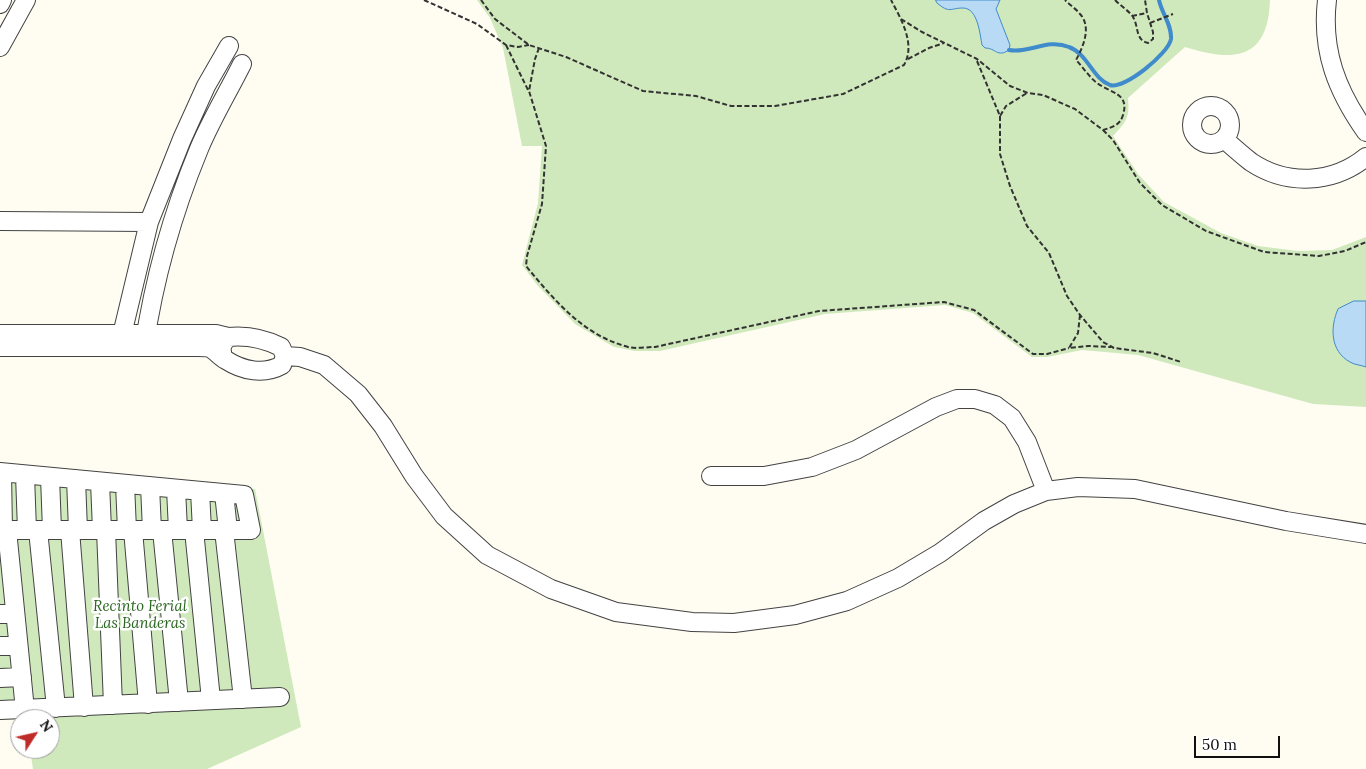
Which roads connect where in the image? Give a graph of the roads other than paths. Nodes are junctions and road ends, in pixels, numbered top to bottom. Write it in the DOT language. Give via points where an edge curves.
graph roads {
  1 [pos="2,0"];
  2 [pos="1327,0"];
  3 [pos="20,2"];
  4 [pos="0,4"];
  5 [pos="229,46"];
  6 [pos="0,47"];
  7 [pos="242,64"];
  8 [pos="1366,132"];
  9 [pos="182,139"];
  10 [pos="1224,140"];
  11 [pos="200,148"];
  12 [pos="1366,157"];
  13 [pos="0,222"];
  14 [pos="149,222"];
  15 [pos="0,334"];
  16 [pos="228,337"];
  17 [pos="120,340"];
  18 [pos="145,340"];
  19 [pos="0,348"];
  20 [pos="285,356"];
  21 [pos="224,359"];
  22 [pos="1,472"];
  23 [pos="25,475"];
  24 [pos="711,476"];
  25 [pos="50,477"];
  26 [pos="76,479"];
  27 [pos="100,482"];
  28 [pos="125,484"];
  29 [pos="150,486"];
  30 [pos="176,489"];
  31 [pos="200,491"];
  32 [pos="1046,491"];
  33 [pos="3,530"];
  34 [pos="39,530"];
  35 [pos="74,530"];
  36 [pos="104,530"];
  37 [pos="130,530"];
  38 [pos="178,530"];
  39 [pos="226,530"];
  40 [pos="1366,534"];
  41 [pos="4,551"];
  42 [pos="6,583"];
  43 [pos="8,614"];
  44 [pos="0,646"];
  45 [pos="18,646"];
  46 [pos="22,676"];
  47 [pos="0,678"];
  48 [pos="280,697"];
  49 [pos="243,699"];
  50 [pos="211,700"];
  51 [pos="179,702"];
  52 [pos="148,704"];
  53 [pos="113,705"];
  54 [pos="84,707"];
  55 [pos="56,708"];
  56 [pos="25,709"];
  57 [pos="40,709"];
  1 -- 4 [label="street"];
  2 -- 8 [label="street" via="1328,52 1337,84"];
  3 -- 6 [label="street"];
  5 -- 9 [label="street"];
  7 -- 11 [label="street"];
  9 -- 11 [label="street"];
  9 -- 14 [label="street"];
  10 -- 12 [label="street" via="1272,173 1295,178 1337,174"];
  11 -- 18 [label="street" via="172,226"];
  13 -- 14 [label="street"];
  14 -- 17 [label="street"];
  15 -- 17 [label="street"];
  16 -- 18 [label="street" via="216,334"];
  16 -- 20 [label="street" via="267,340 281,348"];
  16 -- 21 [label="street" via="220,350"];
  17 -- 18 [label="street"];
  17 -- 19 [label="street"];
  18 -- 21 [label="street" via="198,346 210,349"];
  20 -- 21 [label="street" via="282,365 272,370 256,371"];
  20 -- 32 [label="street" via="324,365 358,394 444,516 487,555 551,590 616,612 692,622 734,623 795,614 847,601 898,578 984,521"];
  22 -- 23 [label="street"];
  22 -- 33 [label="street"];
  23 -- 25 [label="street"];
  23 -- 34 [label="street"];
  24 -- 32 [label="street" via="764,476 812,467 856,450 936,407 957,399 975,399 995,405 1012,418 1027,442"];
  25 -- 26 [label="street"];
  25 -- 34 [label="street"];
  26 -- 27 [label="street"];
  26 -- 35 [label="street"];
  27 -- 28 [label="street"];
  27 -- 36 [label="street"];
  28 -- 29 [label="street"];
  28 -- 37 [label="street"];
  29 -- 30 [label="street"];
  29 -- 38 [label="street"];
  30 -- 31 [label="street"];
  30 -- 38 [label="street"];
  31 -- 38 [label="street"];
  31 -- 39 [label="street" via="224,493"];
  32 -- 40 [label="street" via="1078,487 1135,488 1286,522"];
  33 -- 34 [label="street"];
  33 -- 41 [label="street"];
  34 -- 35 [label="street"];
  34 -- 55 [label="street"];
  35 -- 36 [label="street"];
  35 -- 54 [label="street"];
  36 -- 37 [label="street"];
  36 -- 53 [label="street"];
  37 -- 38 [label="street"];
  37 -- 52 [label="street"];
  38 -- 39 [label="street"];
  38 -- 50 [label="street"];
  38 -- 51 [label="street"];
  39 -- 49 [label="street"];
  41 -- 42 [label="street"];
  42 -- 43 [label="street"];
  43 -- 45 [label="street"];
  44 -- 45 [label="street"];
  45 -- 46 [label="street"];
  46 -- 47 [label="street"];
  46 -- 56 [label="street"];
  48 -- 49 [label="street"];
  49 -- 50 [label="street"];
  50 -- 51 [label="street"];
  51 -- 52 [label="street"];
  52 -- 53 [label="street"];
  53 -- 54 [label="street"];
  54 -- 55 [label="street"];
  55 -- 57 [label="street"];
}
